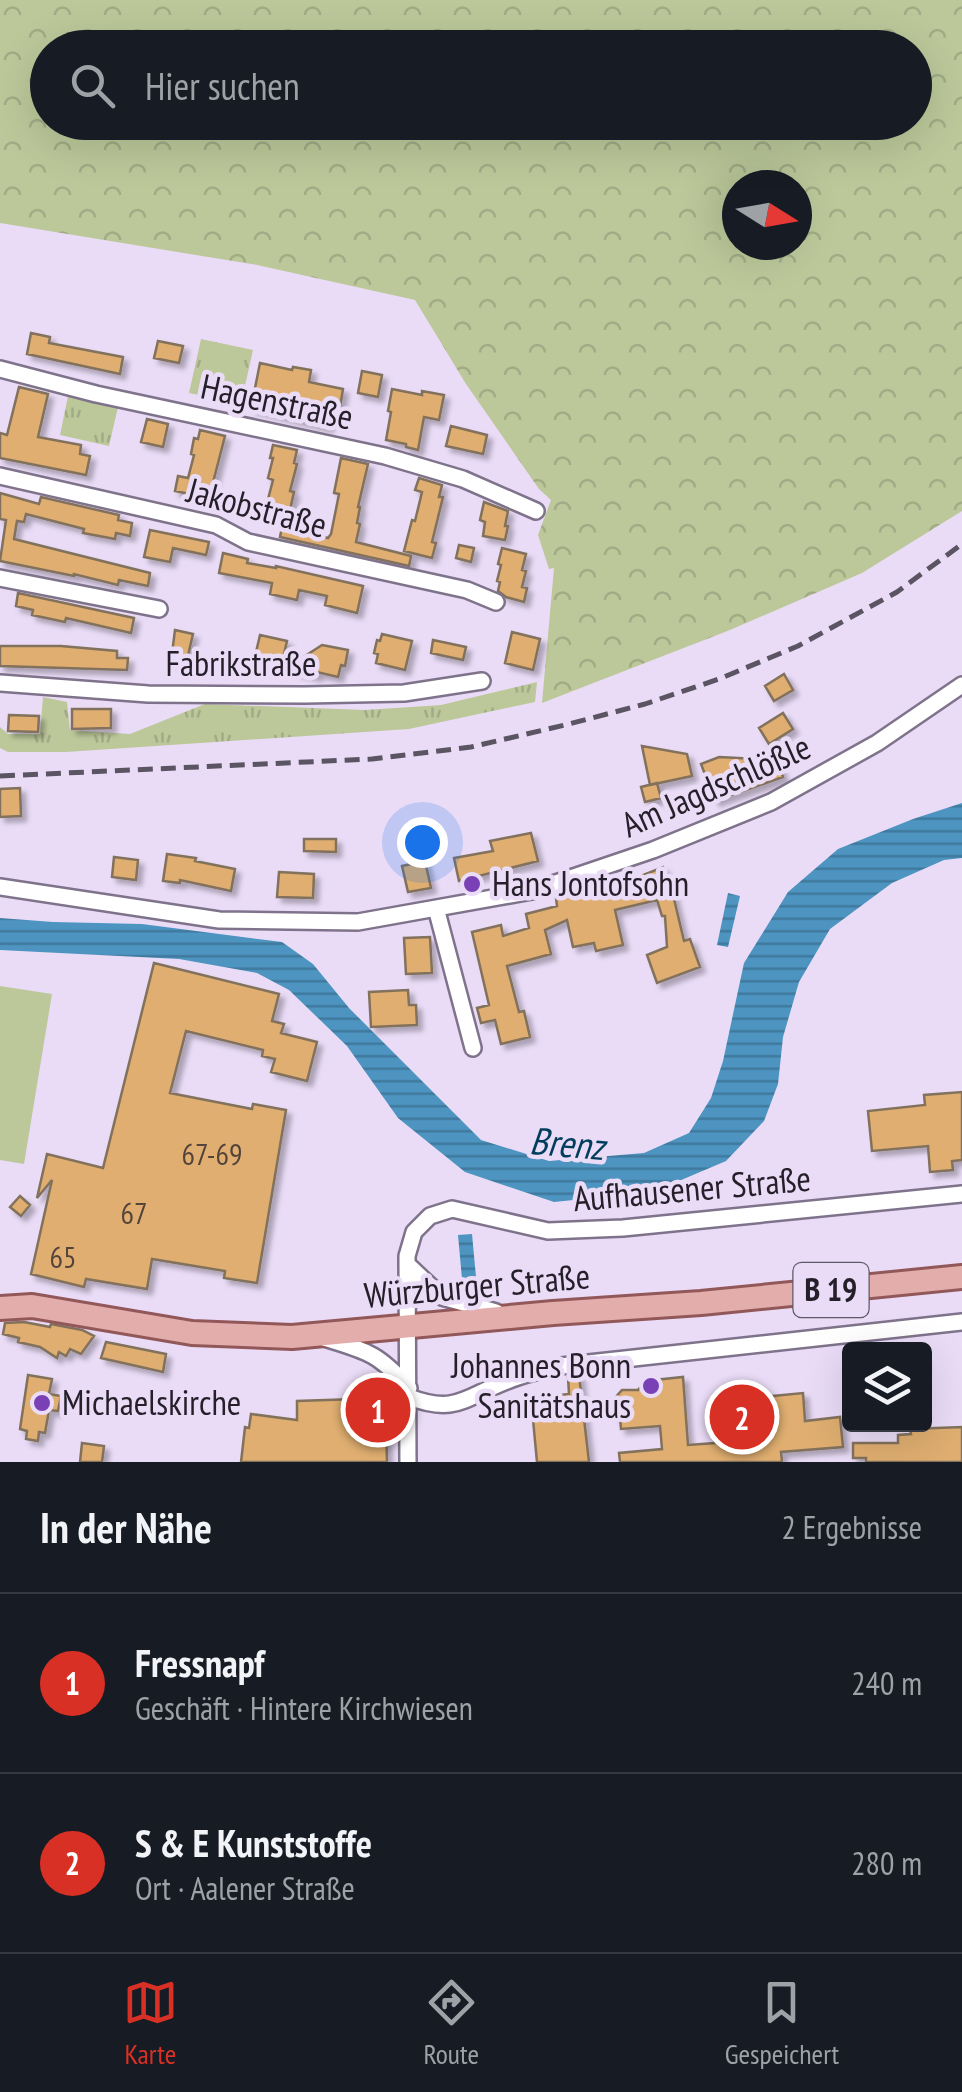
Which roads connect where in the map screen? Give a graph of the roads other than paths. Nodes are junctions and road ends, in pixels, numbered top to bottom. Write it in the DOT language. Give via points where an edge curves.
graph roads {
  1 [pos="0,370"];
  2 [pos="0,476"];
  3 [pos="536,511"];
  4 [pos="0,578"];
  5 [pos="496,602"];
  6 [pos="159,610"];
  7 [pos="482,681"];
  8 [pos="0,684"];
  9 [pos="962,685"];
  10 [pos="0,886"];
  11 [pos="436,908"];
  12 [pos="473,1048"];
  13 [pos="962,1194"];
  14 [pos="407,1264"];
  15 [pos="962,1277"];
  16 [pos="0,1308"];
  17 [pos="515,1316"];
  18 [pos="962,1322"];
  19 [pos="408,1328"];
  20 [pos="317,1336"];
  21 [pos="409,1392"];
  22 [pos="408,1462"];
  1 -- 3 [label="street, Hagenstraße" via="385,456 463,479"];
  2 -- 5 [label="street, Jakobstraße" via="216,525 248,542"];
  4 -- 6 [label="street"];
  7 -- 8 [label="street, Fabrikstraße" via="404,694 305,695"];
  9 -- 11 [label="street, Am Jagdschlößle" via="877,743 771,802 532,891"];
  10 -- 11 [label="street, Am Jagdschlößle" via="219,920 358,922"];
  11 -- 12 [label="street"];
  13 -- 14 [label="street, Aufhausener Straße" via="548,1231 452,1209 430,1216 414,1232"];
  14 -- 17 [label="street" via="442,1298"];
  14 -- 19 [label="street, Aufhausener Straße"];
  15 -- 17 [label="main road, Würzburger Straße / B 19"];
  16 -- 20 [label="main road, Würzburger Straße / B 19" via="32,1306 192,1332"];
  17 -- 19 [label="main road, Würzburger Straße / B 19"];
  18 -- 21 [label="street" via="561,1366 443,1406"];
  19 -- 20 [label="main road, Würzburger Straße / B 19"];
  19 -- 21 [label="street, Aufhausener Straße"];
  20 -- 21 [label="street" via="380,1358"];
  21 -- 22 [label="street, Aufhausener Straße"];
}
